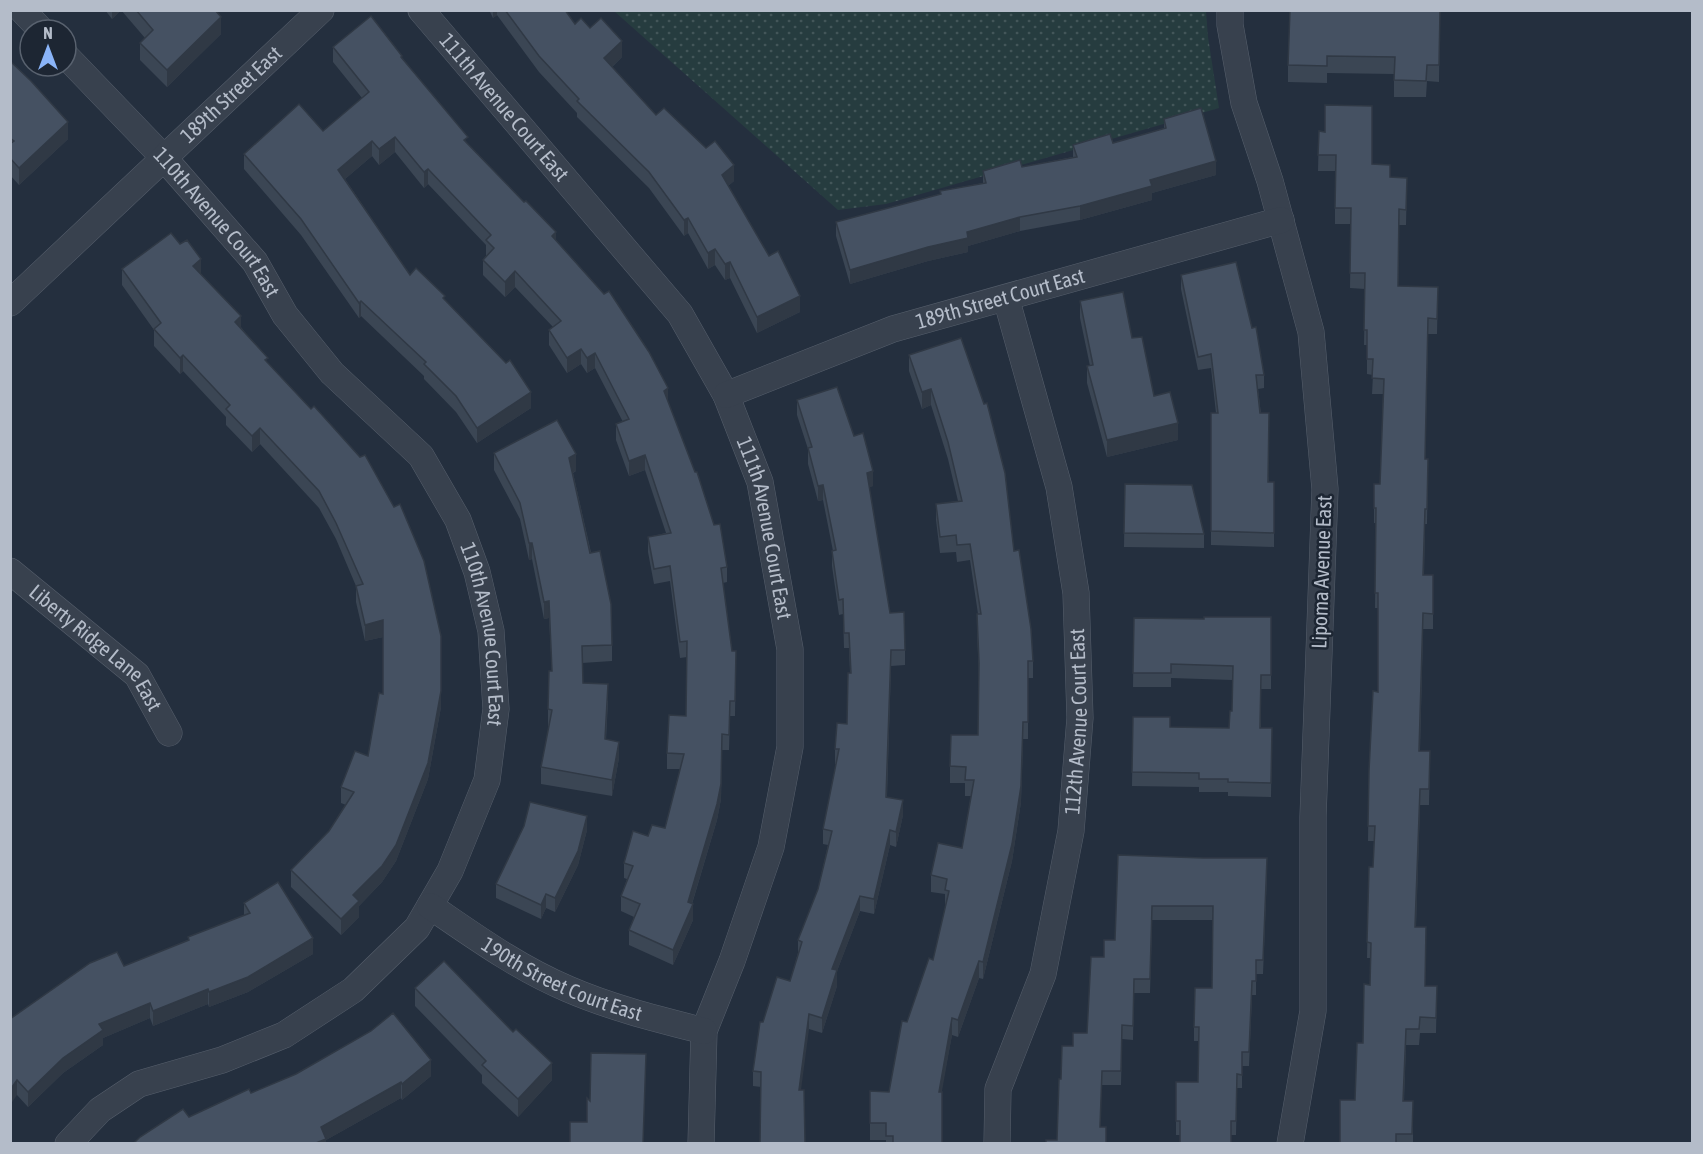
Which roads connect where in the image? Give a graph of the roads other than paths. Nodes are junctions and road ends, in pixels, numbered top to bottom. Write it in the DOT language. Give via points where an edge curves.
graph roads {
  1 [pos="321,10"];
  2 [pos="421,10"];
  3 [pos="1230,10"];
  4 [pos="78,68"];
  5 [pos="164,158"];
  6 [pos="1281,220"];
  7 [pos="1006,298"];
  8 [pos="10,303"];
  9 [pos="726,395"];
  10 [pos="10,571"];
  11 [pos="169,733"];
  12 [pos="430,906"];
  13 [pos="704,1031"];
  14 [pos="68,1143"];
  15 [pos="700,1143"];
  16 [pos="997,1143"];
  17 [pos="1290,1143"];
  1 -- 5 [label="street, 189th Street East"];
  2 -- 9 [label="street, 111th Avenue Court East" via="680,314"];
  3 -- 6 [label="street, Lipoma Avenue East" via="1244,103"];
  4 -- 5 [label="street, 110th Avenue Court East"];
  5 -- 8 [label="street, 189th Street East"];
  5 -- 12 [label="street, 110th Avenue Court East" via="255,262 285,315 332,373 421,456 458,520 477,572 490,631 495,709 487,780 450,871"];
  6 -- 7 [label="street, 189th Street Court East"];
  6 -- 17 [label="street, Lipoma Avenue East" via="1311,333 1325,489 1313,817 1313,1011"];
  7 -- 9 [label="street, 189th Street Court East" via="892,330"];
  7 -- 16 [label="street, 112th Avenue Court East" via="1059,487 1076,593 1080,718 1071,831 1043,974 998,1089"];
  9 -- 13 [label="street, 111th Avenue Court East" via="760,482 775,563 790,649 790,747 771,847"];
  10 -- 11 [label="street, Liberty Ridge Lane East" via="137,675"];
  12 -- 13 [label="street, 190th Street Court East" via="503,956 566,988 628,1012"];
  12 -- 14 [label="street, 110th Avenue Court East" via="417,928 353,990 284,1035 222,1060 139,1084 100,1110"];
  13 -- 15 [label="street, 111th Avenue Court East"];
}
